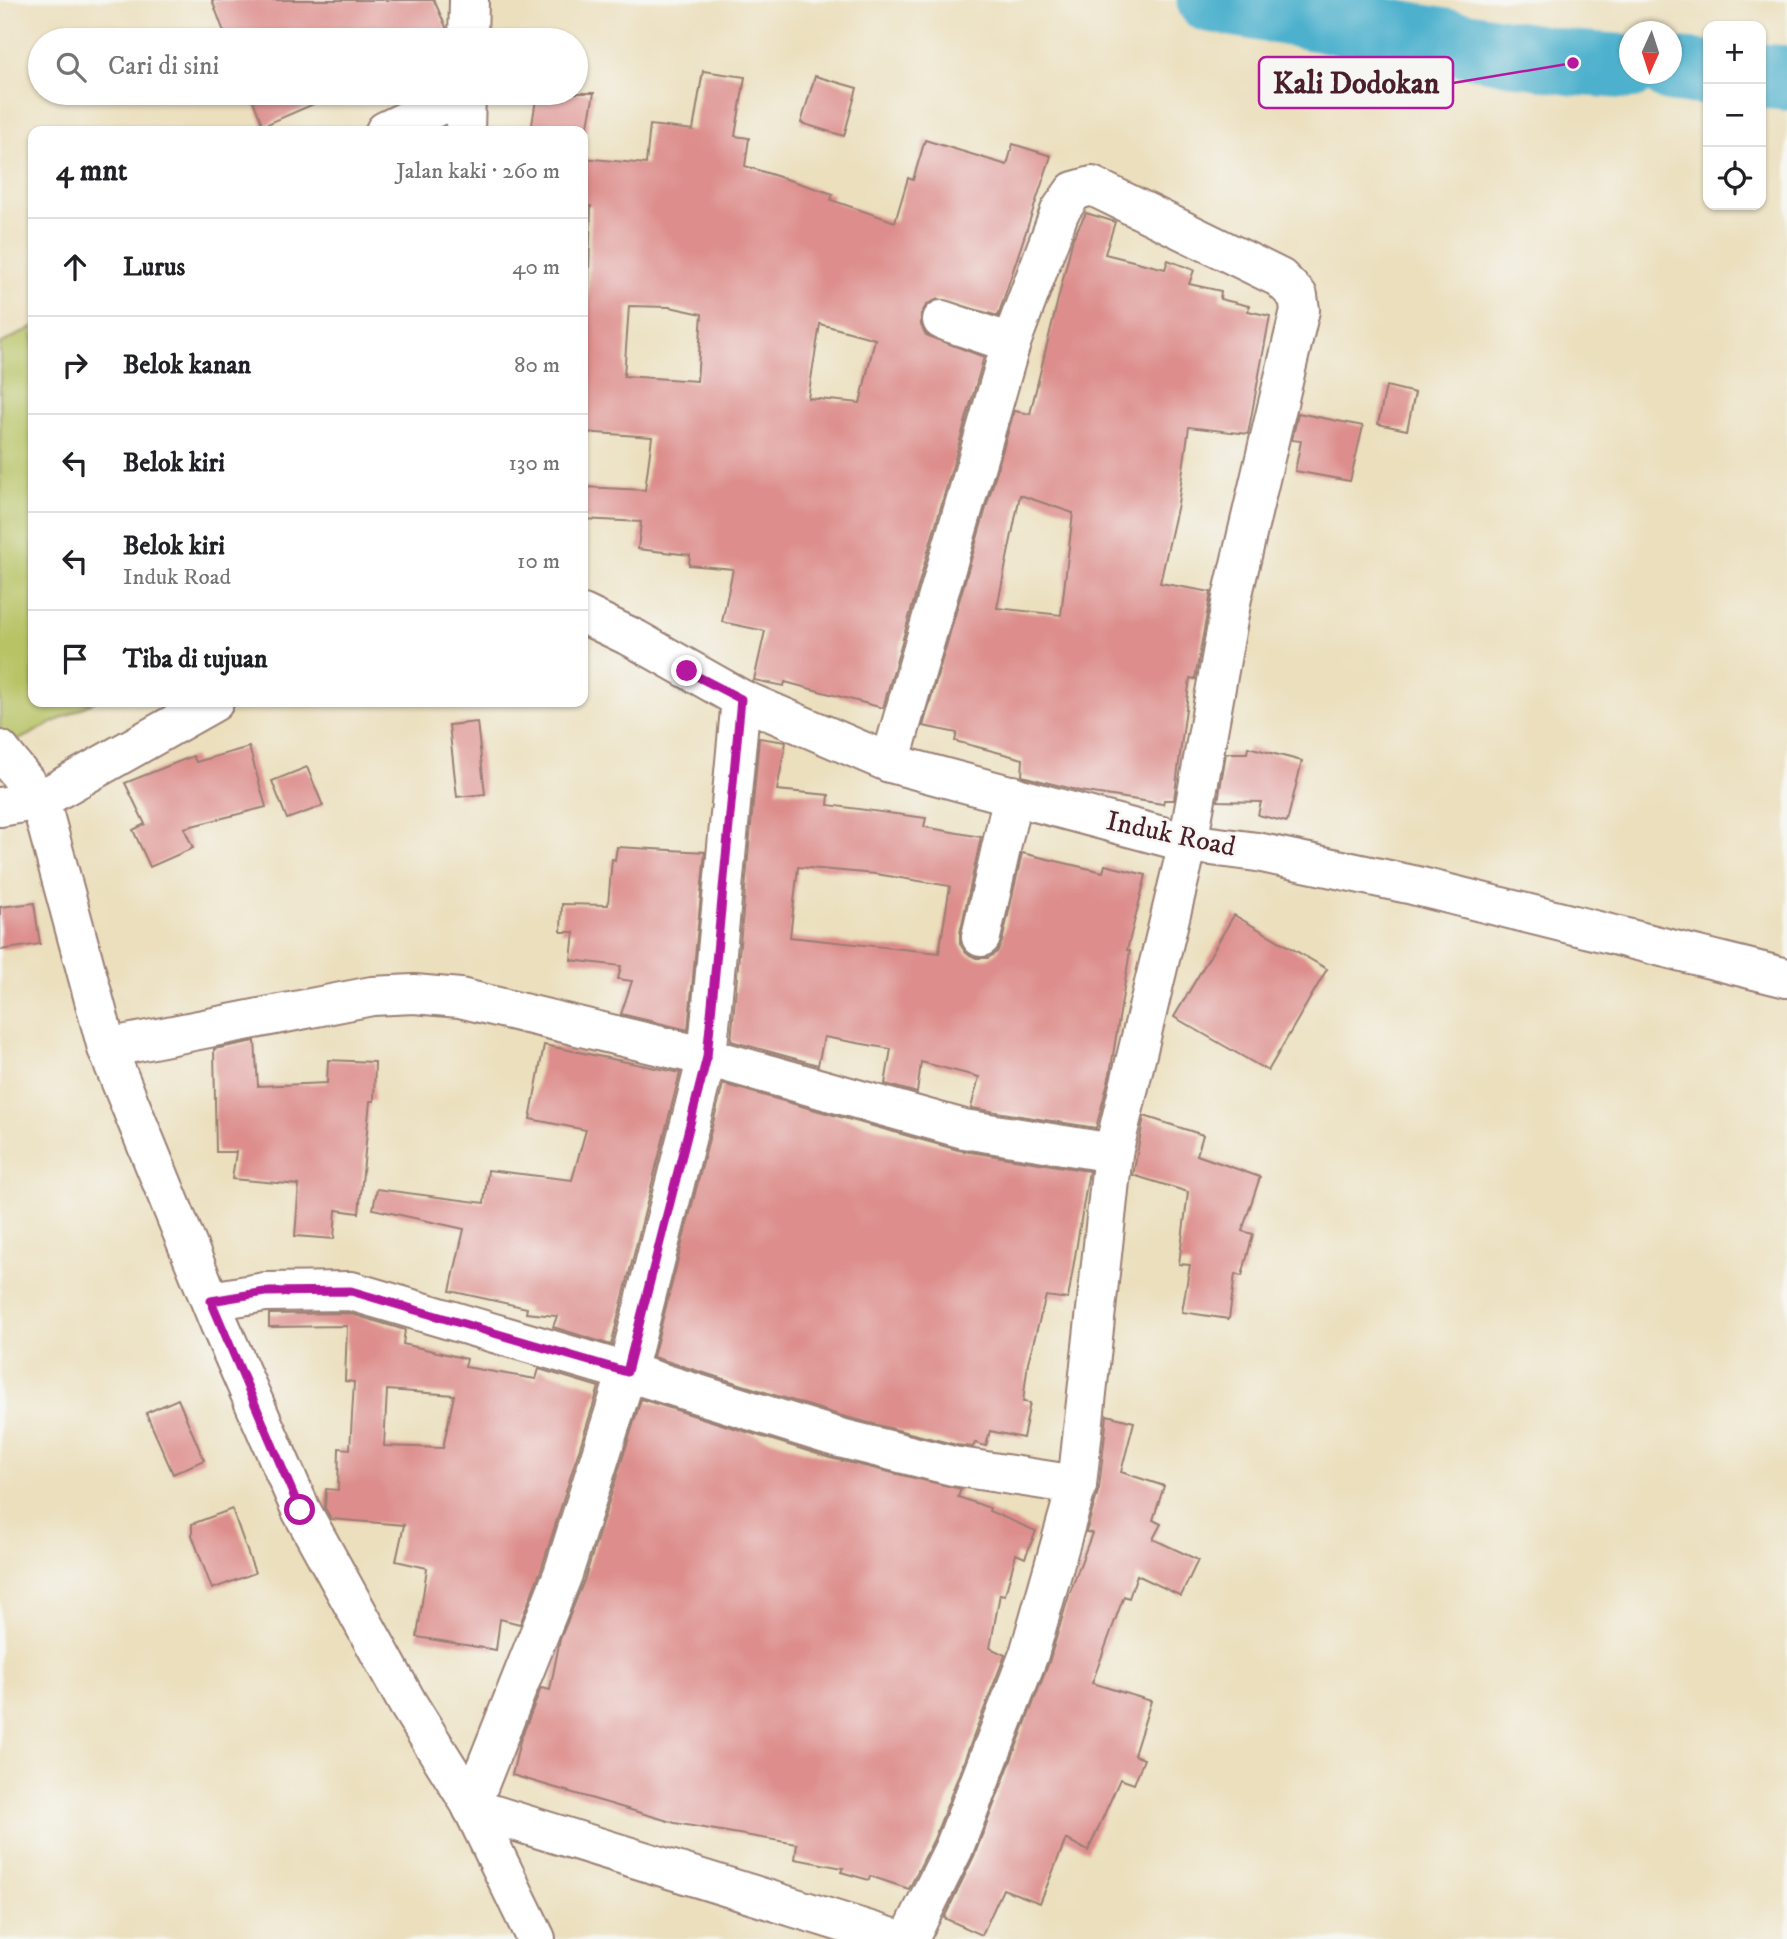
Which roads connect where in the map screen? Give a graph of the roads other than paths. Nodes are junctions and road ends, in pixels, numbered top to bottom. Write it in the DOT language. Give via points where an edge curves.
graph roads {
  1 [pos="470,0"];
  2 [pos="469,28"];
  3 [pos="440,105"];
  4 [pos="465,105"];
  5 [pos="396,126"];
  6 [pos="465,126"];
  7 [pos="942,320"];
  8 [pos="1010,343"];
  9 [pos="588,616"];
  10 [pos="741,699"];
  11 [pos="205,707"];
  12 [pos="0,751"];
  13 [pos="890,763"];
  14 [pos="1013,795"];
  15 [pos="40,800"];
  16 [pos="0,807"];
  17 [pos="1188,843"];
  18 [pos="981,937"];
  19 [pos="1787,978"];
  20 [pos="107,1048"];
  21 [pos="707,1057"];
  22 [pos="1113,1153"];
  23 [pos="211,1301"];
  24 [pos="627,1372"];
  25 [pos="1077,1485"];
  26 [pos="472,1806"];
  27 [pos="536,1939"];
  28 [pos="896,1939"];
  29 [pos="909,1939"];
  1 -- 2 [label="street"];
  3 -- 5 [label="street"];
  4 -- 6 [label="street"];
  7 -- 8 [label="street"];
  8 -- 13 [label="street"];
  8 -- 17 [label="street" via="1060,211 1074,191 1088,185 1280,278 1298,296 1300,310 1232,598"];
  9 -- 10 [label="street, Induk Road"];
  10 -- 13 [label="street, Induk Road"];
  10 -- 21 [label="street"];
  11 -- 15 [label="street"];
  12 -- 15 [label="street"];
  13 -- 14 [label="street, Induk Road"];
  14 -- 17 [label="street, Induk Road"];
  14 -- 18 [label="street"];
  15 -- 16 [label="street"];
  15 -- 20 [label="street"];
  17 -- 19 [label="street, Induk Road" via="1257,852 1413,885"];
  17 -- 22 [label="street"];
  20 -- 21 [label="street" via="372,996 414,994 460,998"];
  20 -- 23 [label="street"];
  21 -- 22 [label="street" via="964,1129"];
  21 -- 24 [label="street"];
  22 -- 25 [label="street"];
  23 -- 24 [label="street" via="265,1292 351,1291"];
  23 -- 26 [label="street" via="300,1510 408,1704"];
  24 -- 25 [label="street" via="836,1437 953,1466"];
  24 -- 26 [label="street" via="558,1588"];
  25 -- 29 [label="street" via="1029,1654 954,1848"];
  26 -- 27 [label="street"];
  26 -- 28 [label="street"];
}
